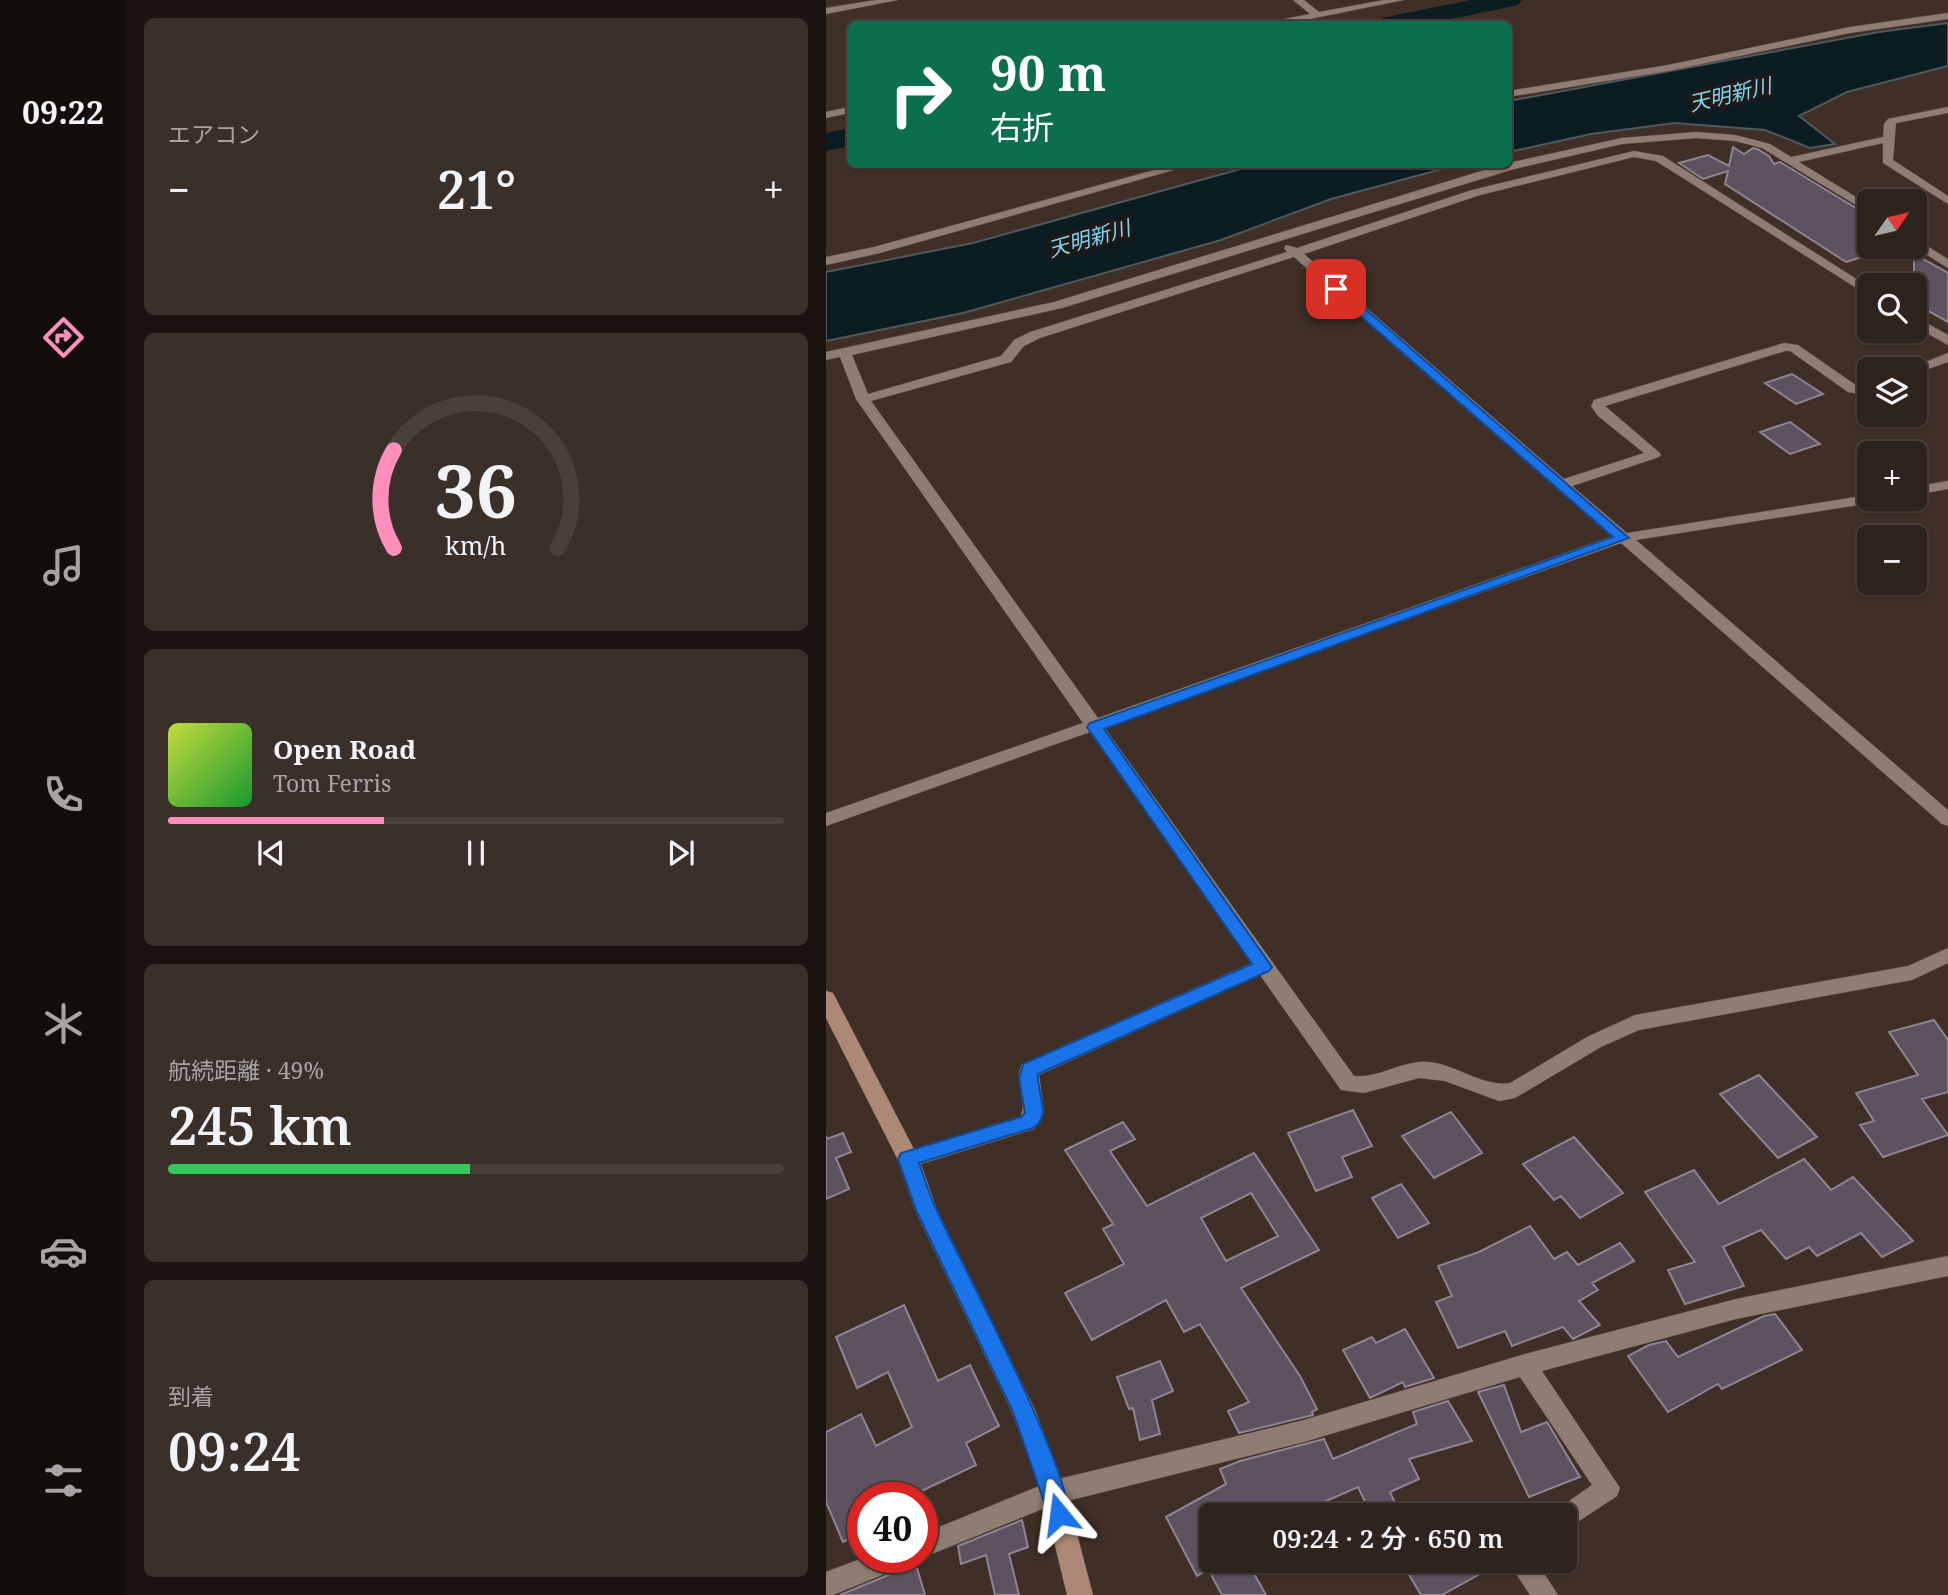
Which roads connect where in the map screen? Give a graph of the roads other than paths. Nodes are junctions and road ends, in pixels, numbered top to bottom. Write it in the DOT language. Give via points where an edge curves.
graph roads {
  1 [pos="892,0"];
  2 [pos="1298,0"];
  3 [pos="1399,0"];
  4 [pos="826,11"];
  5 [pos="1317,15"];
  6 [pos="1948,16"];
  7 [pos="1287,21"];
  8 [pos="1512,93"];
  9 [pos="1948,110"];
  10 [pos="847,111"];
  11 [pos="826,115"];
  12 [pos="1888,139"];
  13 [pos="1793,160"];
  14 [pos="1512,166"];
  15 [pos="1175,168"];
  16 [pos="1504,168"];
  17 [pos="1948,201"];
  18 [pos="1857,202"];
  19 [pos="1280,236"];
  20 [pos="1927,250"];
  21 [pos="1295,253"];
  22 [pos="826,261"];
  23 [pos="1948,264"];
  24 [pos="1857,284"];
  25 [pos="1927,328"];
  26 [pos="1948,341"];
  27 [pos="844,352"];
  28 [pos="826,356"];
  29 [pos="1948,357"];
  30 [pos="1927,365"];
  31 [pos="1857,389"];
  32 [pos="863,399"];
  33 [pos="1560,485"];
  34 [pos="1948,485"];
  35 [pos="1927,489"];
  36 [pos="1857,501"];
  37 [pos="1622,538"];
  38 [pos="1095,727"];
  39 [pos="1948,820"];
  40 [pos="826,821"];
  41 [pos="1948,955"];
  42 [pos="1263,967"];
  43 [pos="826,998"];
  44 [pos="908,1159"];
  45 [pos="1948,1266"];
  46 [pos="1525,1365"];
  47 [pos="1054,1492"];
  48 [pos="1577,1510"];
  49 [pos="938,1539"];
  50 [pos="854,1573"];
  51 [pos="1529,1573"];
  52 [pos="826,1584"];
  53 [pos="1080,1595"];
  54 [pos="1545,1595"];
  1 -- 4 [label="street"];
  2 -- 5 [label="street"];
  3 -- 5 [label="street"];
  5 -- 7 [label="street"];
  6 -- 8 [label="street"];
  9 -- 12 [label="street" via="1892,121"];
  10 -- 11 [label="street"];
  12 -- 13 [label="street"];
  12 -- 17 [label="street" via="1887,161"];
  13 -- 14 [label="street" via="1766,146 1735,138 1696,135 1622,141"];
  13 -- 18 [label="street"];
  15 -- 22 [label="street"];
  16 -- 19 [label="street"];
  19 -- 21 [label="street"];
  19 -- 27 [label="street" via="1058,305"];
  20 -- 23 [label="street"];
  21 -- 24 [label="street" via="1476,192 1642,154 1659,158"];
  21 -- 32 [label="street" via="1035,335 1019,343 1006,359"];
  21 -- 33 [label="street"];
  25 -- 26 [label="street"];
  27 -- 28 [label="street"];
  27 -- 32 [label="street"];
  29 -- 30 [label="street"];
  31 -- 33 [label="street" via="1793,348 1784,347 1599,403 1602,413 1654,454"];
  32 -- 38 [label="street"];
  33 -- 37 [label="street"];
  34 -- 35 [label="street"];
  36 -- 37 [label="street"];
  37 -- 38 [label="street"];
  37 -- 39 [label="street"];
  38 -- 40 [label="street"];
  38 -- 42 [label="street"];
  41 -- 42 [label="street" via="1912,973 1634,1023 1515,1090 1499,1094 1446,1073 1419,1070 1364,1085 1348,1084"];
  42 -- 44 [label="street" via="1029,1070 1034,1113 1027,1123"];
  43 -- 44 [label="street"];
  44 -- 47 [label="street" via="926,1210 1023,1410"];
  45 -- 46 [label="street" via="1737,1309"];
  46 -- 47 [label="street" via="1304,1431"];
  46 -- 48 [label="street" via="1608,1488"];
  47 -- 49 [label="street"];
  47 -- 53 [label="street"];
  50 -- 52 [label="street"];
  51 -- 54 [label="street"];
}
